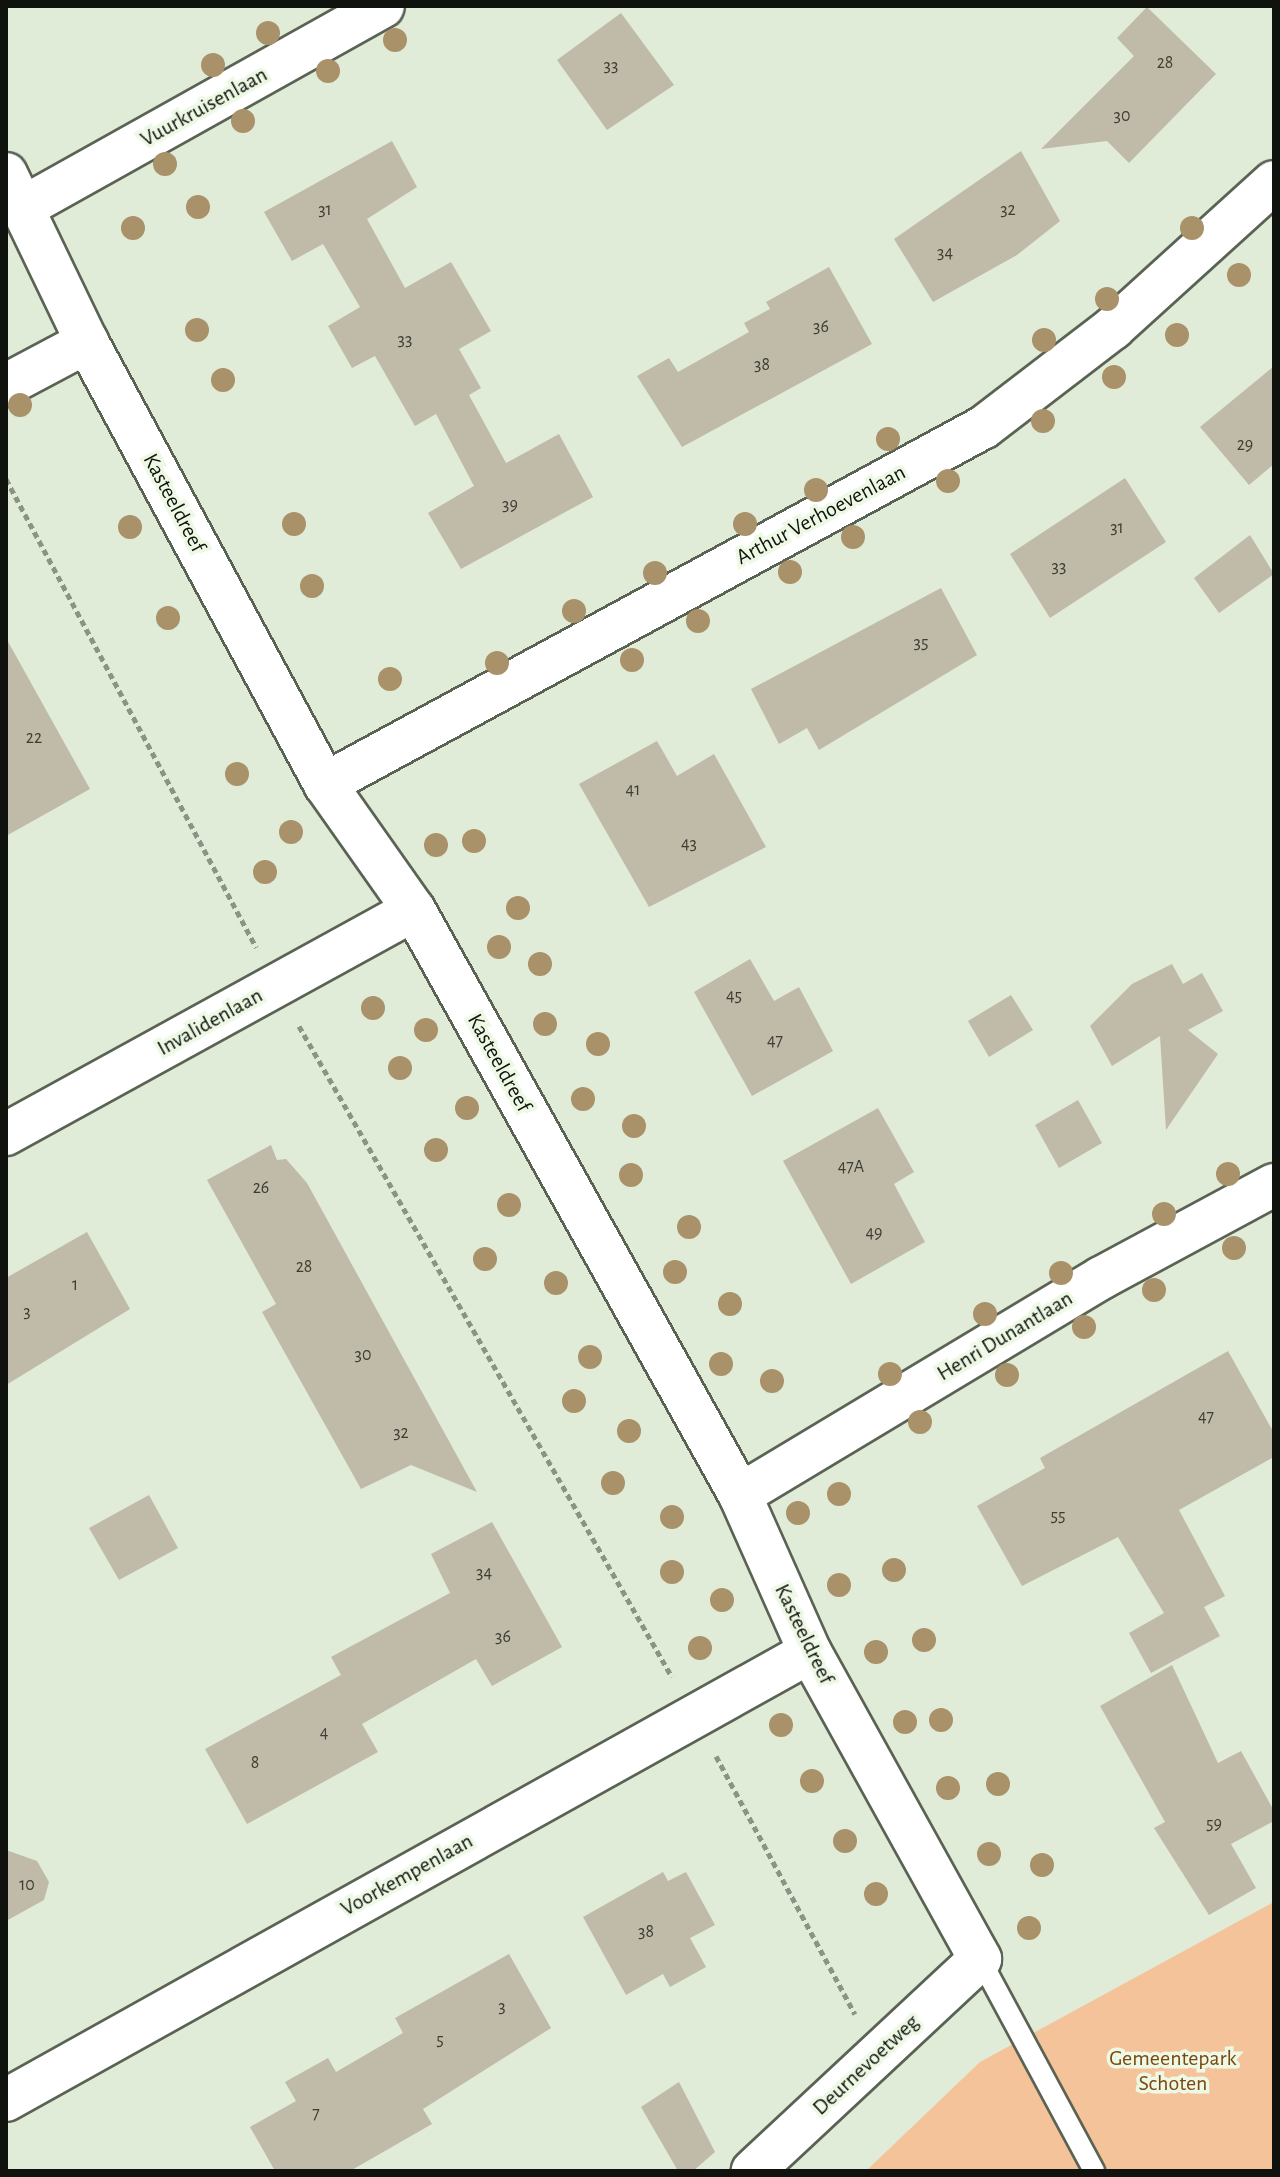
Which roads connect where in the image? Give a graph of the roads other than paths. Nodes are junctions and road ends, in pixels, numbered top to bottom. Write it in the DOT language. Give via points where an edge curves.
graph roads {
  1 [pos="383,6"];
  2 [pos="1274,182"];
  3 [pos="15,191"];
  4 [pos="87,342"];
  5 [pos="6,385"];
  6 [pos="325,784"];
  7 [pos="414,910"];
  8 [pos="6,1134"];
  9 [pos="1274,1185"];
  10 [pos="740,1495"];
  11 [pos="810,1652"];
  12 [pos="980,1959"];
  13 [pos="6,2100"];
  14 [pos="753,2171"];
  15 [pos="1094,2171"];
  1 -- 3 [label="street, Vuurkruisenlaan"];
  2 -- 6 [label="street, Arthur Verhoevenlaan" via="1113,328 984,427"];
  3 -- 4 [label="street, Kasteeldreef"];
  4 -- 5 [label="street"];
  4 -- 6 [label="street, Kasteeldreef"];
  6 -- 7 [label="street, Kasteeldreef"];
  7 -- 8 [label="street, Invalidenlaan"];
  7 -- 10 [label="street, Kasteeldreef"];
  9 -- 10 [label="street, Henri Dunantlaan" via="1101,1278"];
  10 -- 11 [label="street, Kasteeldreef"];
  11 -- 12 [label="street, Kasteeldreef"];
  11 -- 13 [label="street, Voorkempenlaan"];
  12 -- 14 [label="street, Deurnevoetweg"];
  12 -- 15 [label="lane"];
}
